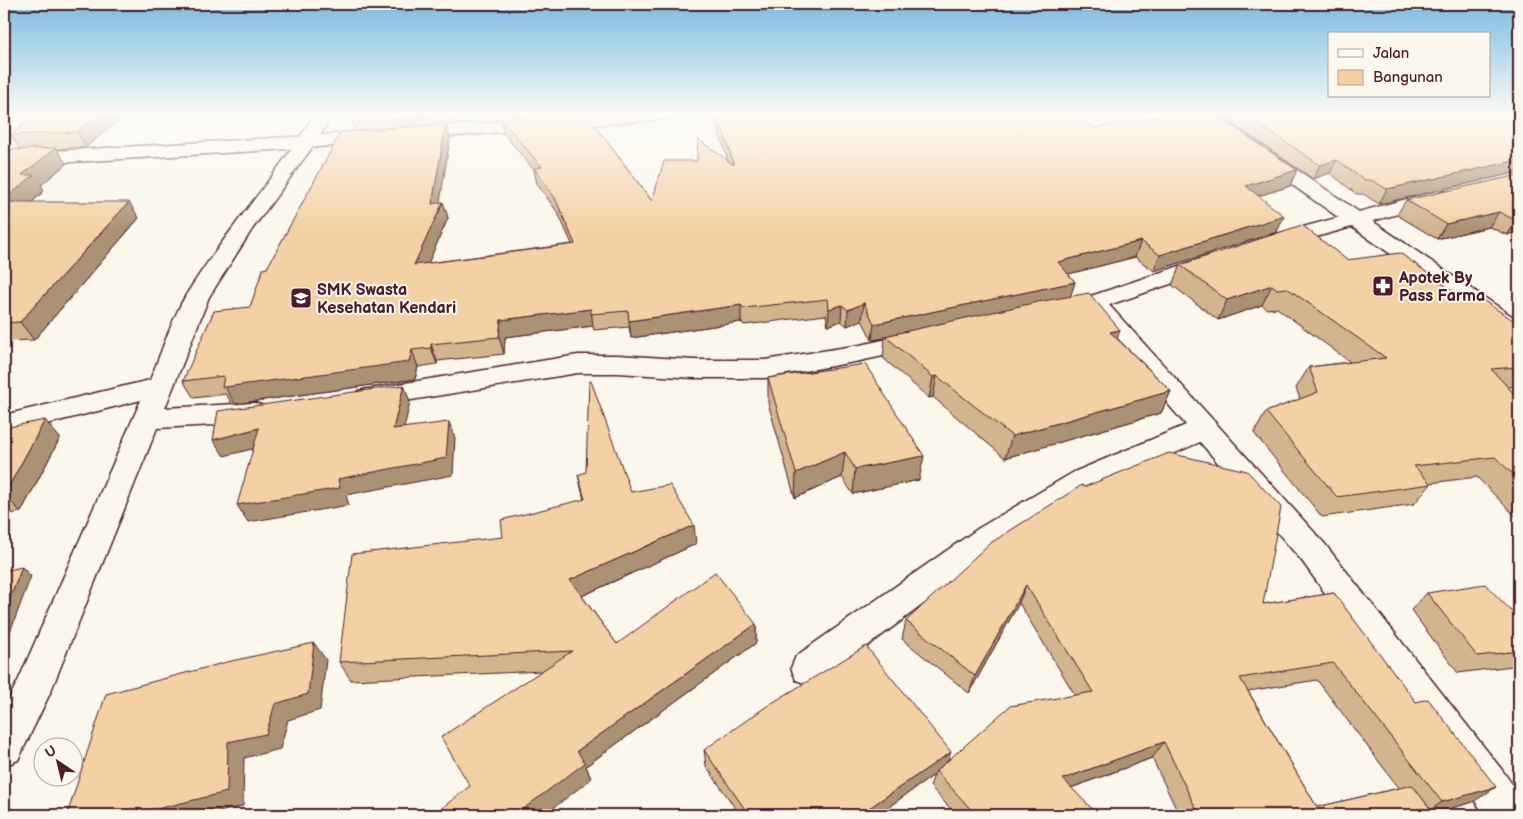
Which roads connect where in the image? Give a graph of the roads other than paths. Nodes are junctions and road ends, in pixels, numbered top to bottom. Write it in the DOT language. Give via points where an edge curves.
graph roads {
  1 [pos="135,152"];
  2 [pos="299,152"];
  3 [pos="1259,152"];
  4 [pos="4,160"];
  5 [pos="1456,192"];
  6 [pos="1356,218"];
  7 [pos="1256,248"];
  8 [pos="1228,256"];
  9 [pos="1093,303"];
  10 [pos="1040,312"];
  11 [pos="1519,332"];
  12 [pos="944,334"];
  13 [pos="161,386"];
  14 [pos="346,401"];
  15 [pos="281,410"];
  16 [pos="148,419"];
  17 [pos="4,425"];
  18 [pos="1204,429"];
  19 [pos="809,668"];
  20 [pos="4,747"];
  21 [pos="1509,815"];
  1 -- 4 [label="street"];
  2 -- 13 [label="street" via="244,226 197,297"];
  3 -- 6 [label="street"];
  5 -- 6 [label="street"];
  6 -- 7 [label="street"];
  6 -- 11 [label="street"];
  8 -- 9 [label="street"];
  9 -- 10 [label="street"];
  9 -- 18 [label="street"];
  12 -- 14 [label="street" via="860,354 765,369 578,364"];
  13 -- 16 [label="street"];
  13 -- 17 [label="street"];
  15 -- 16 [label="street" via="235,416"];
  16 -- 20 [label="street"];
  18 -- 19 [label="street" via="1085,480 990,537"];
  18 -- 21 [label="street" via="1313,552"];
}
